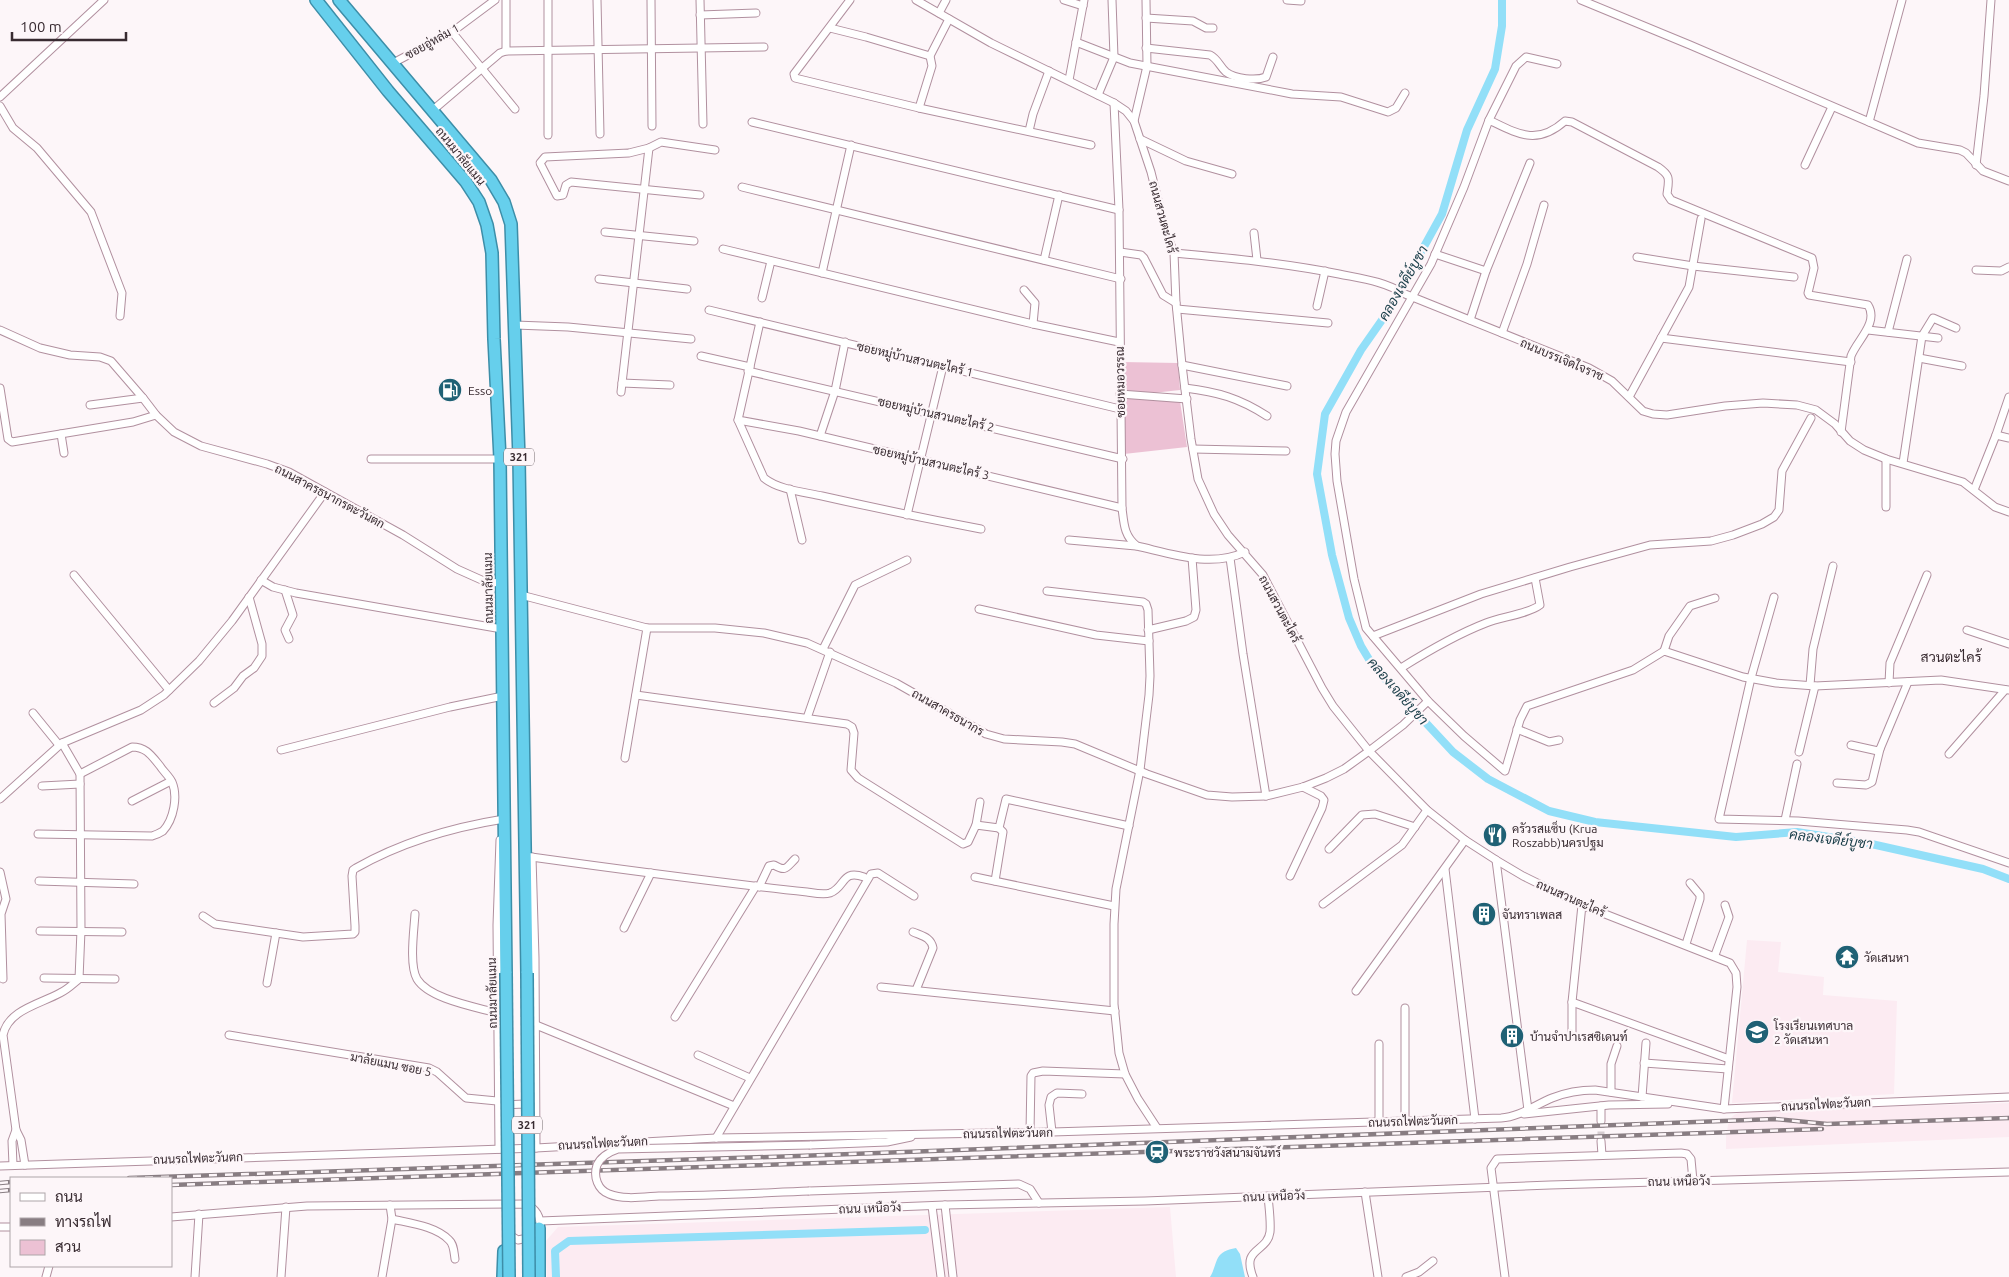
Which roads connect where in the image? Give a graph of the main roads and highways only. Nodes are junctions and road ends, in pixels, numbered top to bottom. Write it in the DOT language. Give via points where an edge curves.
graph roads {
  1 [pos="316,0"];
  2 [pos="339,0"];
  3 [pos="504,1204"];
  4 [pos="540,1224"];
  5 [pos="503,1277"];
  6 [pos="509,1277"];
  7 [pos="529,1277"];
  8 [pos="539,1277"];
  1 -- 6 [label="highway, ถนนมาลัยแมน / 321, bridge" via="466,182 479,202 492,254 500,459"];
  2 -- 7 [label="highway, ถนนมาลัยแมน / 321, bridge" via="491,180 504,202 511,224 528,856"];
  3 -- 5 [label="highway"];
  4 -- 8 [label="highway"];
}
